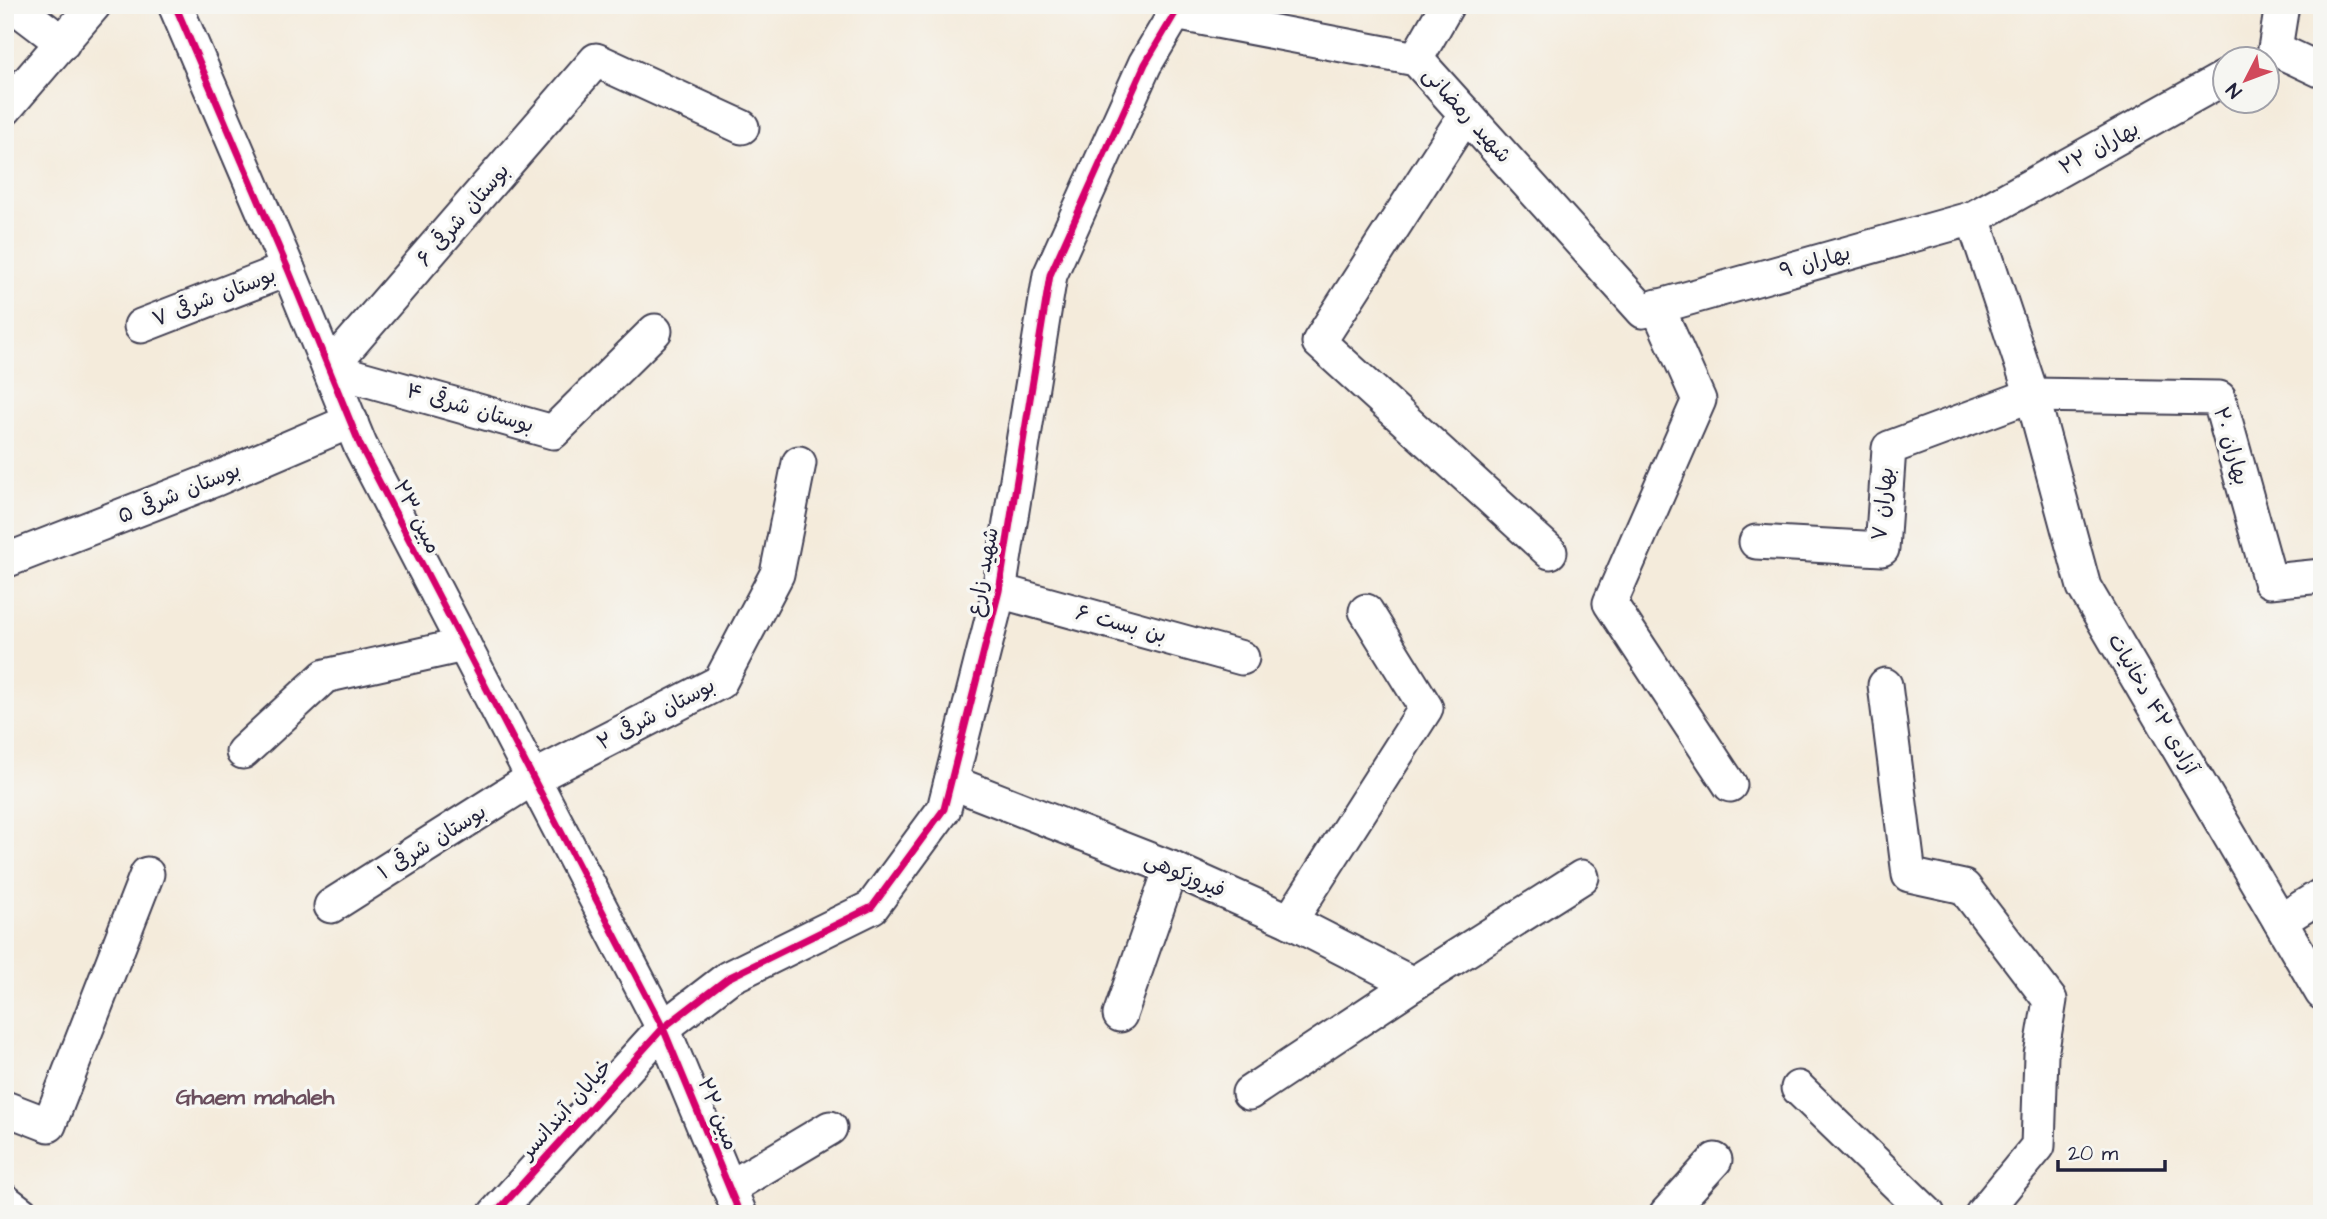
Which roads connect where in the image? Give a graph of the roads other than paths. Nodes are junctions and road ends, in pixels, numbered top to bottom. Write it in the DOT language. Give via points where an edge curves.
graph roads {
  1 [pos="13,5"];
  2 [pos="94,5"];
  3 [pos="174,5"];
  4 [pos="1447,5"];
  5 [pos="2282,5"];
  6 [pos="1178,9"];
  7 [pos="63,43"];
  8 [pos="2269,46"];
  9 [pos="1416,59"];
  10 [pos="2282,59"];
  11 [pos="2322,71"];
  12 [pos="2212,84"];
  13 [pos="5,110"];
  14 [pos="1466,114"];
  15 [pos="742,127"];
  16 [pos="1973,218"];
  17 [pos="288,269"];
  18 [pos="1657,306"];
  19 [pos="141,326"];
  20 [pos="655,331"];
  21 [pos="330,369"];
  22 [pos="2032,395"];
  23 [pos="351,421"];
  24 [pos="799,463"];
  25 [pos="1756,542"];
  26 [pos="1550,552"];
  27 [pos="5,561"];
  28 [pos="2322,576"];
  29 [pos="999,591"];
  30 [pos="1366,611"];
  31 [pos="464,645"];
  32 [pos="1242,658"];
  33 [pos="1885,685"];
  34 [pos="243,752"];
  35 [pos="533,778"];
  36 [pos="951,782"];
  37 [pos="1730,785"];
  38 [pos="1171,868"];
  39 [pos="147,874"];
  40 [pos="1582,877"];
  41 [pos="2322,895"];
  42 [pos="331,906"];
  43 [pos="1290,921"];
  44 [pos="2280,921"];
  45 [pos="1413,984"];
  46 [pos="2322,993"];
  47 [pos="1120,1015"];
  48 [pos="663,1028"];
  49 [pos="1798,1088"];
  50 [pos="1249,1093"];
  51 [pos="5,1108"];
  52 [pos="830,1128"];
  53 [pos="1715,1160"];
  54 [pos="5,1201"];
  55 [pos="734,1201"];
  56 [pos="22,1214"];
  57 [pos="495,1214"];
  58 [pos="1666,1214"];
  59 [pos="1928,1214"];
  60 [pos="1982,1214"];
  1 -- 7 [label="street"];
  2 -- 7 [label="street"];
  3 -- 17 [label="street, مبین ۲۳"];
  4 -- 9 [label="street"];
  5 -- 8 [label="street"];
  6 -- 9 [label="street, شهید رمضانی"];
  6 -- 29 [label="street, شهید زارع" via="1145,64 1051,275"];
  7 -- 13 [label="street"];
  9 -- 14 [label="street, شهید رمضانی"];
  10 -- 11 [label="street"];
  12 -- 16 [label="street, بهاران ۲۲"];
  14 -- 18 [label="street, شهید رمضانی" via="1643,311"];
  14 -- 26 [label="street" via="1319,342"];
  15 -- 21 [label="street, بوستان شرقی ۶" via="596,60"];
  16 -- 18 [label="street, بهاران ۹"];
  16 -- 22 [label="street, آزادی ۴۲ دخانیات"];
  17 -- 19 [label="street, بوستان شرقی ۷"];
  17 -- 21 [label="street, مبین ۲۳"];
  18 -- 37 [label="street" via="1699,400 1610,603"];
  20 -- 21 [label="street, بوستان شرقی ۴" via="553,432"];
  21 -- 23 [label="street, مبین ۲۳"];
  22 -- 25 [label="street, بهاران ۷" via="1889,448 1882,549"];
  22 -- 28 [label="street, بهاران ۲۰" via="2219,398 2270,581"];
  22 -- 44 [label="street, آزادی ۴۲ دخانیات" via="2084,587"];
  23 -- 27 [label="street, بوستان شرقی ۵" via="216,480"];
  23 -- 31 [label="street, مبین ۲۳"];
  24 -- 35 [label="street, بوستان شرقی ۲" via="777,575 720,682"];
  29 -- 32 [label="street, بن بست ۶"];
  29 -- 36 [label="street, شهید زارع"];
  30 -- 43 [label="street" via="1426,708"];
  31 -- 34 [label="street" via="325,676"];
  31 -- 35 [label="street, مبین ۲۳"];
  33 -- 60 [label="street" via="1909,875 1964,887 2050,1000 2041,1055 2038,1146"];
  35 -- 42 [label="street, بوستان شرقی ۱"];
  35 -- 48 [label="street, مبین ۲۳"];
  36 -- 38 [label="street, فیروزکوهی"];
  36 -- 48 [label="street, شهید زارع" via="944,809 872,907 728,978"];
  38 -- 43 [label="street, فیروزکوهی"];
  38 -- 47 [label="street"];
  39 -- 51 [label="street" via="49,1125"];
  40 -- 45 [label="street"];
  41 -- 44 [label="street"];
  43 -- 45 [label="street, فیروزکوهی"];
  44 -- 46 [label="street, آزادی ۴۲ دخانیات"];
  45 -- 50 [label="street"];
  48 -- 55 [label="street, مبین ۲۲"];
  48 -- 57 [label="street, خیابان آبندانسر"];
  49 -- 59 [label="street"];
  52 -- 55 [label="street"];
  53 -- 58 [label="street"];
  54 -- 56 [label="street"];
}
